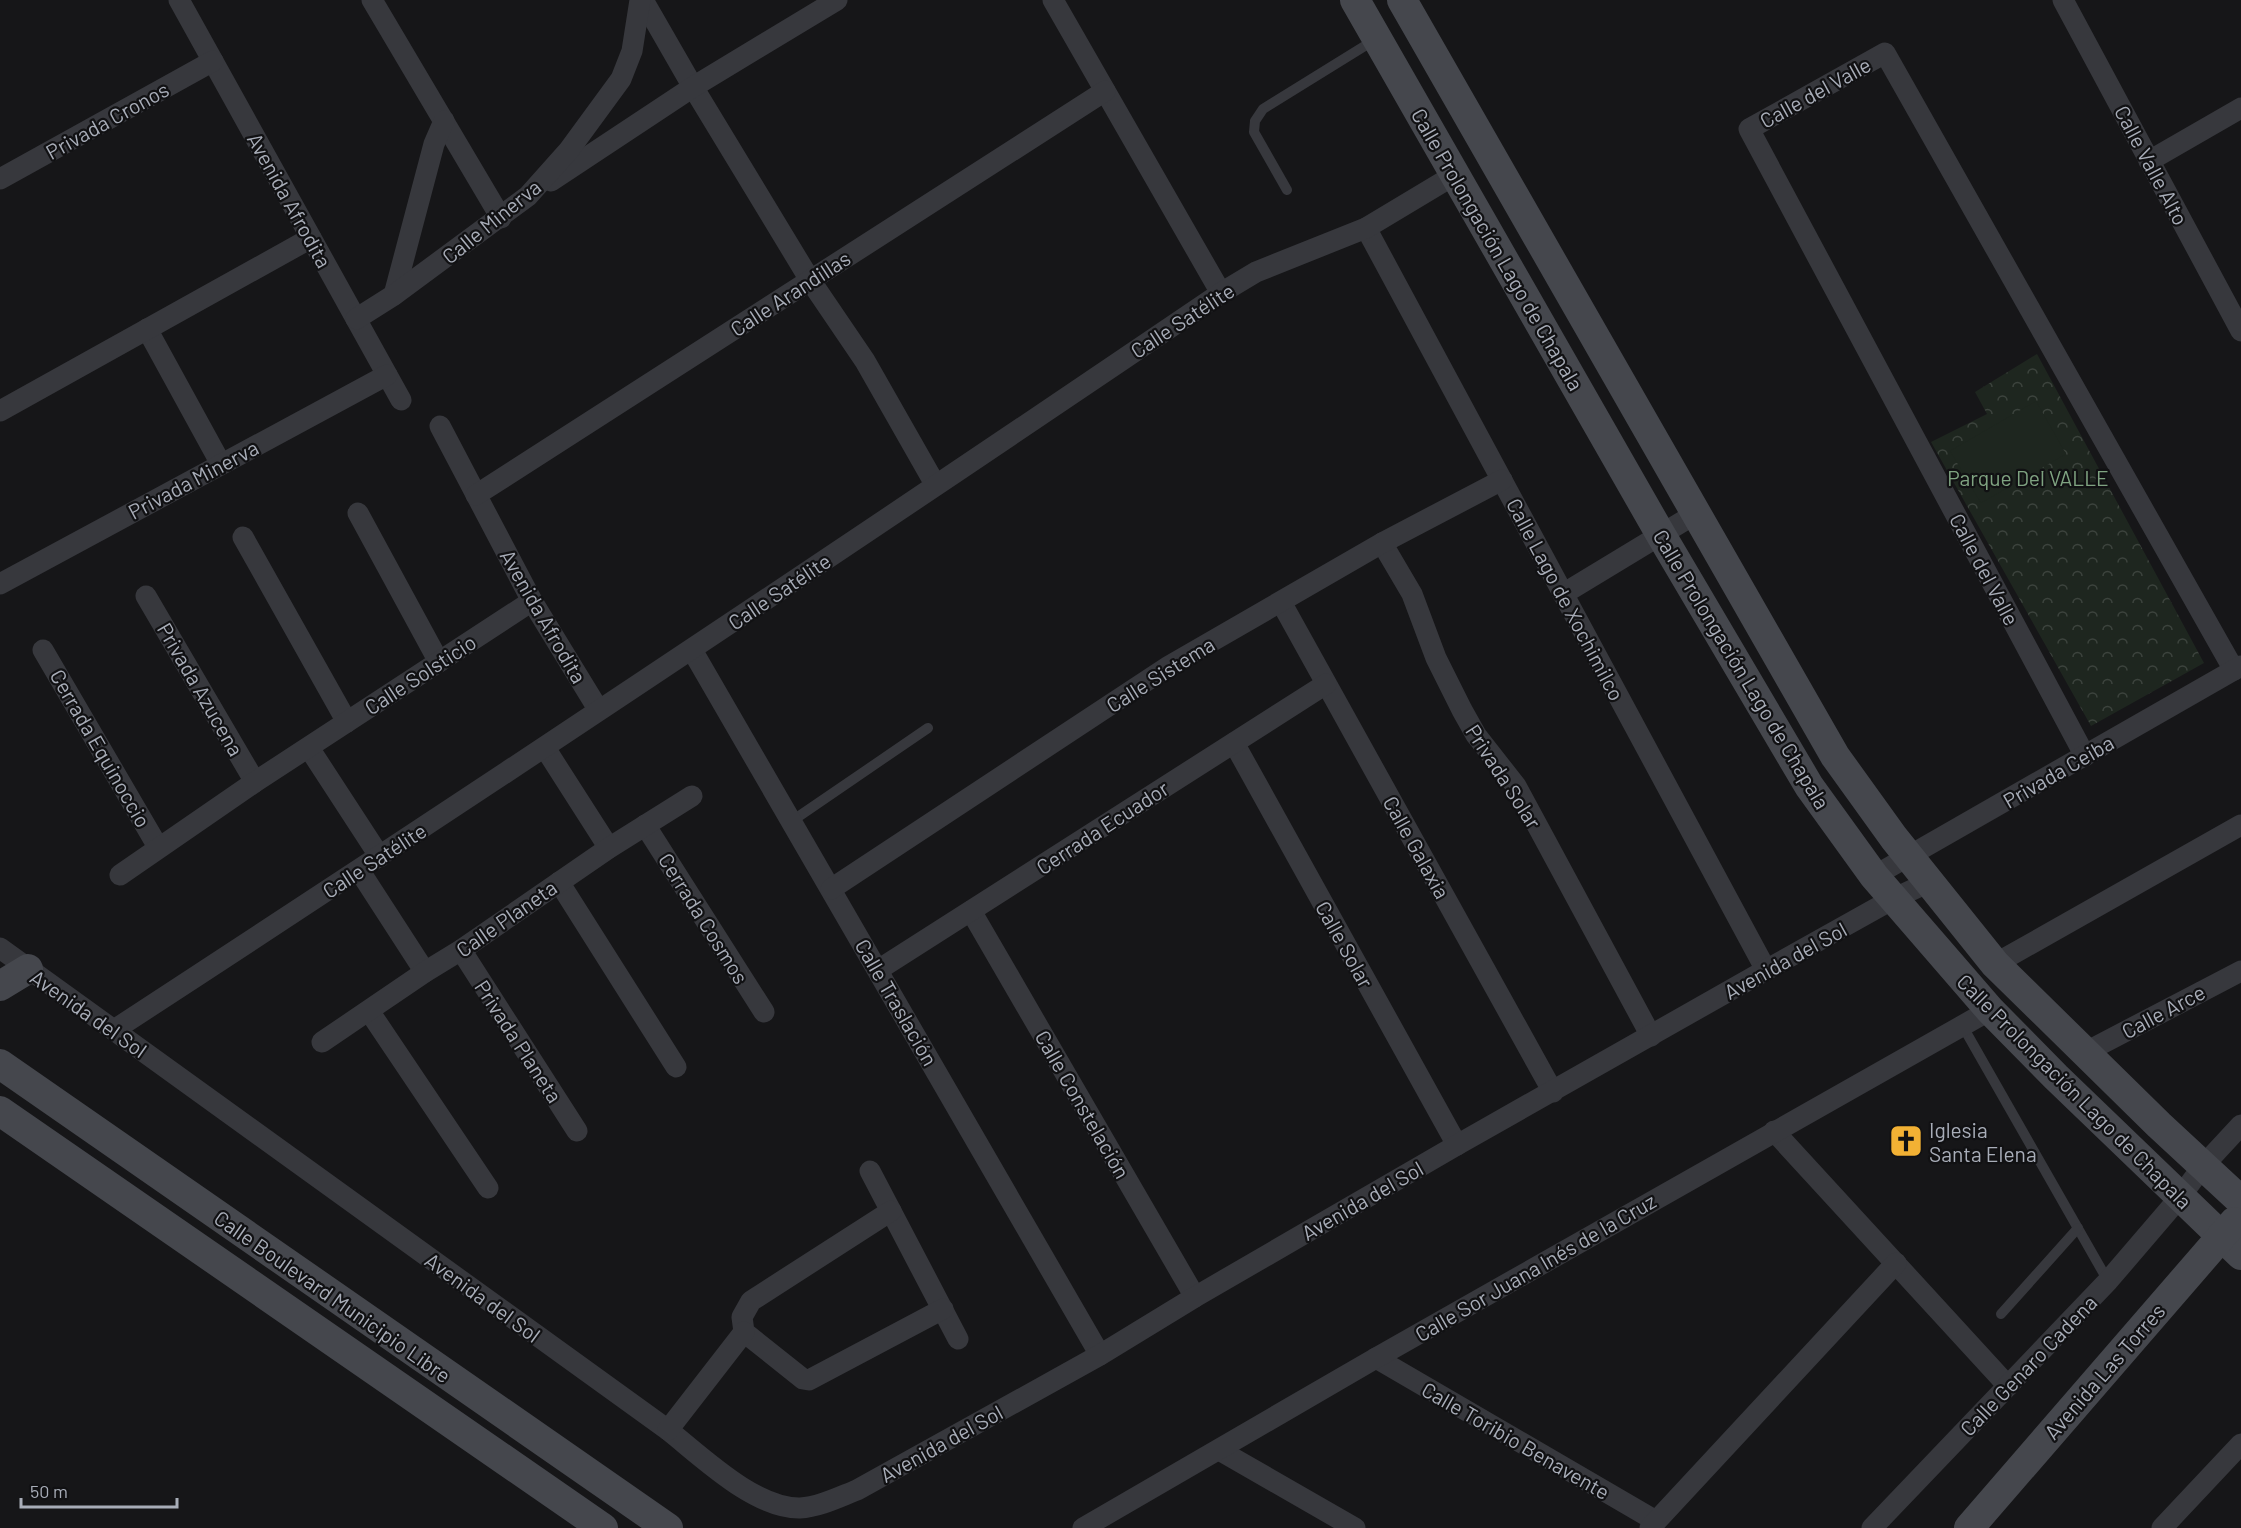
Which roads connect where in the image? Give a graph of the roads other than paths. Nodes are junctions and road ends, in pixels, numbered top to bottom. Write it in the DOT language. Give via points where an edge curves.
graph roads {
  1 [pos="179,0"];
  2 [pos="372,0"];
  3 [pos="641,0"];
  4 [pos="837,0"];
  5 [pos="1053,0"];
  6 [pos="1355,0"];
  7 [pos="1402,0"];
  8 [pos="2071,3"];
  9 [pos="1377,38"];
  10 [pos="213,62"];
  11 [pos="693,87"];
  12 [pos="1105,91"];
  13 [pos="2241,108"];
  14 [pos="444,121"];
  15 [pos="2149,161"];
  16 [pos="1456,174"];
  17 [pos="0,179"];
  18 [pos="1287,190"];
  19 [pos="528,196"];
  20 [pos="501,218"];
  21 [pos="1366,228"];
  22 [pos="311,238"];
  23 [pos="810,280"];
  24 [pos="1221,293"];
  25 [pos="394,295"];
  26 [pos="356,319"];
  27 [pos="147,330"];
  28 [pos="2241,331"];
  29 [pos="387,375"];
  30 [pos="401,400"];
  31 [pos="0,411"];
  32 [pos="440,426"];
  33 [pos="221,464"];
  34 [pos="1502,480"];
  35 [pos="935,484"];
  36 [pos="476,495"];
  37 [pos="358,513"];
  38 [pos="1695,514"];
  39 [pos="1661,535"];
  40 [pos="243,537"];
  41 [pos="1382,543"];
  42 [pos="0,584"];
  43 [pos="1563,594"];
  44 [pos="146,596"];
  45 [pos="532,601"];
  46 [pos="1281,602"];
  47 [pos="43,650"];
  48 [pos="692,650"];
  49 [pos="439,662"];
  50 [pos="2237,668"];
  51 [pos="1326,684"];
  52 [pos="598,709"];
  53 [pos="347,722"];
  54 [pos="928,728"];
  55 [pos="1234,743"];
  56 [pos="309,748"];
  57 [pos="545,748"];
  58 [pos="2085,756"];
  59 [pos="255,782"];
  60 [pos="692,796"];
  61 [pos="792,821"];
  62 [pos="645,825"];
  63 [pos="2241,825"];
  64 [pos="158,847"];
  65 [pos="609,848"];
  66 [pos="1908,856"];
  67 [pos="380,857"];
  68 [pos="359,870"];
  69 [pos="120,875"];
  70 [pos="1874,876"];
  71 [pos="559,882"];
  72 [pos="1929,882"];
  73 [pos="831,889"];
  74 [pos="1893,899"];
  75 [pos="971,911"];
  76 [pos="0,948"];
  77 [pos="461,950"];
  78 [pos="14,964"];
  79 [pos="1995,964"];
  80 [pos="878,970"];
  81 [pos="1766,970"];
  82 [pos="2241,970"];
  83 [pos="425,972"];
  84 [pos="0,986"];
  85 [pos="1989,1010"];
  86 [pos="369,1011"];
  87 [pos="764,1012"];
  88 [pos="1962,1025"];
  89 [pos="114,1030"];
  90 [pos="1652,1036"];
  91 [pos="322,1042"];
  92 [pos="2086,1052"];
  93 [pos="0,1064"];
  94 [pos="676,1067"];
  95 [pos="1553,1092"];
  96 [pos="0,1111"];
  97 [pos="2241,1125"];
  98 [pos="577,1131"];
  99 [pos="1774,1131"];
  100 [pos="1457,1145"];
  101 [pos="2203,1166"];
  102 [pos="870,1171"];
  103 [pos="488,1188"];
  104 [pos="2180,1197"];
  105 [pos="2241,1202"];
  106 [pos="891,1211"];
  107 [pos="2241,1214"];
  108 [pos="2078,1228"];
  109 [pos="2231,1246"];
  110 [pos="1896,1263"];
  111 [pos="2108,1281"];
  112 [pos="1195,1297"];
  113 [pos="943,1309"];
  114 [pos="2001,1314"];
  115 [pos="744,1332"];
  116 [pos="958,1339"];
  117 [pos="1100,1354"];
  118 [pos="1376,1358"];
  119 [pos="2008,1386"];
  120 [pos="668,1430"];
  121 [pos="2241,1444"];
  122 [pos="1219,1450"];
  123 [pos="1653,1525"];
  124 [pos="603,1528"];
  125 [pos="668,1528"];
  126 [pos="1083,1528"];
  127 [pos="1355,1528"];
  128 [pos="1872,1528"];
  129 [pos="1969,1528"];
  130 [pos="2162,1528"];
  1 -- 10 [label="street, Avenida Afrodita"];
  2 -- 14 [label="street"];
  3 -- 11 [label="street"];
  3 -- 19 [label="street, Calle Minerva" via="632,51 621,80 569,150"];
  4 -- 11 [label="street"];
  5 -- 12 [label="street"];
  6 -- 9 [label="main road, Calle Prolongación Lago de Chapala"];
  7 -- 38 [label="main road, Calle Prolongación Lago de Chapala"];
  8 -- 15 [label="street, Calle Valle Alto"];
  9 -- 16 [label="main road, Calle Prolongación Lago de Chapala"];
  9 -- 18 [label="lane" via="1263,109 1254,132"];
  10 -- 17 [label="street, Privada Cronos"];
  10 -- 22 [label="street, Avenida Afrodita"];
  11 -- 19 [label="street"];
  11 -- 23 [label="street"];
  12 -- 23 [label="street, Calle Arandillas"];
  12 -- 24 [label="street"];
  13 -- 15 [label="street"];
  14 -- 20 [label="street"];
  14 -- 25 [label="street" via="434,144"];
  15 -- 28 [label="street, Calle Valle Alto"];
  16 -- 21 [label="street, Calle Satélite"];
  16 -- 39 [label="main road, Calle Prolongación Lago de Chapala"];
  19 -- 20 [label="street, Calle Minerva"];
  20 -- 25 [label="street, Calle Minerva"];
  21 -- 24 [label="street, Calle Satélite" via="1256,272"];
  21 -- 34 [label="street, Calle Lago de Xochimilco"];
  22 -- 26 [label="street, Avenida Afrodita"];
  22 -- 27 [label="street"];
  23 -- 35 [label="street" via="865,362"];
  23 -- 36 [label="street, Calle Arandillas"];
  24 -- 35 [label="street, Calle Satélite"];
  25 -- 26 [label="street, Calle Minerva"];
  26 -- 29 [label="street, Avenida Afrodita"];
  27 -- 31 [label="street"];
  27 -- 33 [label="street"];
  29 -- 30 [label="street, Avenida Afrodita"];
  29 -- 33 [label="street, Privada Minerva"];
  32 -- 36 [label="street, Avenida Afrodita"];
  33 -- 42 [label="street, Privada Minerva"];
  34 -- 41 [label="street, Calle Sistema"];
  34 -- 43 [label="street, Calle Lago de Xochimilco"];
  35 -- 48 [label="street, Calle Satélite"];
  36 -- 45 [label="street, Avenida Afrodita"];
  37 -- 49 [label="street"];
  38 -- 39 [label="street"];
  38 -- 66 [label="main road, Calle Prolongación Lago de Chapala" via="1835,756"];
  39 -- 43 [label="street"];
  39 -- 70 [label="main road, Calle Prolongación Lago de Chapala" via="1809,786"];
  40 -- 53 [label="street"];
  41 -- 46 [label="street, Calle Sistema"];
  41 -- 90 [label="street, Privada Solar" via="1412,594 1436,658 1462,710 1476,735 1516,786"];
  43 -- 81 [label="street, Calle Lago de Xochimilco"];
  44 -- 59 [label="street, Privada Azucena"];
  45 -- 49 [label="street, Calle Solsticio"];
  45 -- 52 [label="street, Avenida Afrodita"];
  46 -- 51 [label="street, Calle Galaxia"];
  46 -- 73 [label="street, Calle Sistema" via="1169,666"];
  47 -- 64 [label="street, Cerrada Equinoccio"];
  48 -- 52 [label="street, Calle Satélite"];
  48 -- 61 [label="street, Calle Traslación"];
  49 -- 53 [label="street, Calle Solsticio"];
  50 -- 58 [label="street, Privada Ceiba"];
  50 -- 58 [label="street, Calle del Valle" via="1885,53 1749,129"];
  51 -- 55 [label="street, Cerrada Ecuador"];
  51 -- 95 [label="street, Calle Galaxia"];
  52 -- 57 [label="street, Calle Satélite"];
  53 -- 56 [label="street, Calle Solsticio"];
  54 -- 61 [label="lane"];
  55 -- 75 [label="street, Cerrada Ecuador"];
  55 -- 100 [label="street, Calle Solar"];
  56 -- 59 [label="street, Calle Solsticio"];
  56 -- 67 [label="street"];
  57 -- 65 [label="street"];
  57 -- 67 [label="street, Calle Satélite"];
  58 -- 66 [label="street, Privada Ceiba"];
  59 -- 64 [label="street, Calle Solsticio"];
  60 -- 62 [label="street, Calle Planeta"];
  61 -- 73 [label="street, Calle Traslación"];
  62 -- 65 [label="street, Calle Planeta"];
  62 -- 87 [label="street, Cerrada Cosmos"];
  63 -- 79 [label="street"];
  64 -- 69 [label="street, Calle Solsticio"];
  65 -- 71 [label="street, Calle Planeta"];
  66 -- 70 [label="street, Privada Ceiba"];
  66 -- 72 [label="main road, Calle Prolongación Lago de Chapala"];
  67 -- 68 [label="street, Calle Satélite"];
  68 -- 83 [label="street"];
  68 -- 89 [label="street, Calle Satélite"];
  70 -- 74 [label="main road, Calle Prolongación Lago de Chapala"];
  71 -- 77 [label="street, Calle Planeta"];
  71 -- 94 [label="street"];
  72 -- 74 [label="street, Avenida del Sol"];
  72 -- 79 [label="main road, Calle Prolongación Lago de Chapala"];
  73 -- 80 [label="street, Calle Traslación"];
  74 -- 81 [label="street, Avenida del Sol"];
  74 -- 85 [label="main road, Calle Prolongación Lago de Chapala"];
  75 -- 80 [label="street, Cerrada Ecuador"];
  75 -- 112 [label="street, Calle Constelación"];
  76 -- 78 [label="street, Avenida del Sol"];
  77 -- 83 [label="street, Calle Planeta"];
  77 -- 98 [label="street, Privada Planeta"];
  78 -- 84 [label="main road"];
  78 -- 89 [label="street, Avenida del Sol"];
  79 -- 92 [label="main road, Calle Prolongación Lago de Chapala"];
  80 -- 117 [label="street, Calle Traslación"];
  81 -- 90 [label="street, Avenida del Sol"];
  82 -- 92 [label="street, Calle Arce"];
  83 -- 86 [label="street, Calle Planeta"];
  85 -- 88 [label="street, Calle Sor Juana Inés de la Cruz"];
  85 -- 104 [label="main road, Calle Prolongación Lago de Chapala"];
  86 -- 91 [label="street, Calle Planeta"];
  86 -- 103 [label="street"];
  88 -- 99 [label="street, Calle Sor Juana Inés de la Cruz"];
  88 -- 108 [label="lane"];
  89 -- 120 [label="street, Avenida del Sol"];
  90 -- 95 [label="street, Avenida del Sol"];
  92 -- 101 [label="main road, Calle Prolongación Lago de Chapala"];
  93 -- 125 [label="main road, Calle Boulevard Municipio Libre"];
  95 -- 100 [label="street, Avenida del Sol"];
  96 -- 124 [label="main road, Calle Boulevard Municipio Libre"];
  97 -- 101 [label="street"];
  99 -- 110 [label="street"];
  99 -- 118 [label="street, Calle Sor Juana Inés de la Cruz"];
  100 -- 112 [label="street, Avenida del Sol"];
  101 -- 104 [label="street, Calle Genaro Cadena"];
  101 -- 105 [label="main road, Calle Prolongación Lago de Chapala"];
  102 -- 106 [label="street"];
  104 -- 109 [label="main road, Calle Prolongación Lago de Chapala"];
  104 -- 111 [label="street, Calle Genaro Cadena"];
  106 -- 113 [label="street"];
  106 -- 115 [label="street" via="751,1301 742,1317"];
  107 -- 109 [label="main road, Avenida Las Torres"];
  108 -- 111 [label="lane"];
  108 -- 114 [label="lane"];
  109 -- 129 [label="main road, Avenida Las Torres"];
  110 -- 119 [label="street"];
  110 -- 123 [label="street"];
  111 -- 119 [label="street, Calle Genaro Cadena"];
  112 -- 117 [label="street, Avenida del Sol"];
  113 -- 115 [label="street" via="809,1380"];
  113 -- 116 [label="street"];
  115 -- 120 [label="street"];
  117 -- 120 [label="street, Avenida del Sol" via="857,1490 800,1508 753,1494"];
  118 -- 122 [label="street, Calle Sor Juana Inés de la Cruz"];
  118 -- 123 [label="street, Calle Toribio Benavente"];
  119 -- 128 [label="street, Calle Genaro Cadena"];
  121 -- 130 [label="street"];
  122 -- 126 [label="street, Calle Sor Juana Inés de la Cruz"];
  122 -- 127 [label="street"];
}
